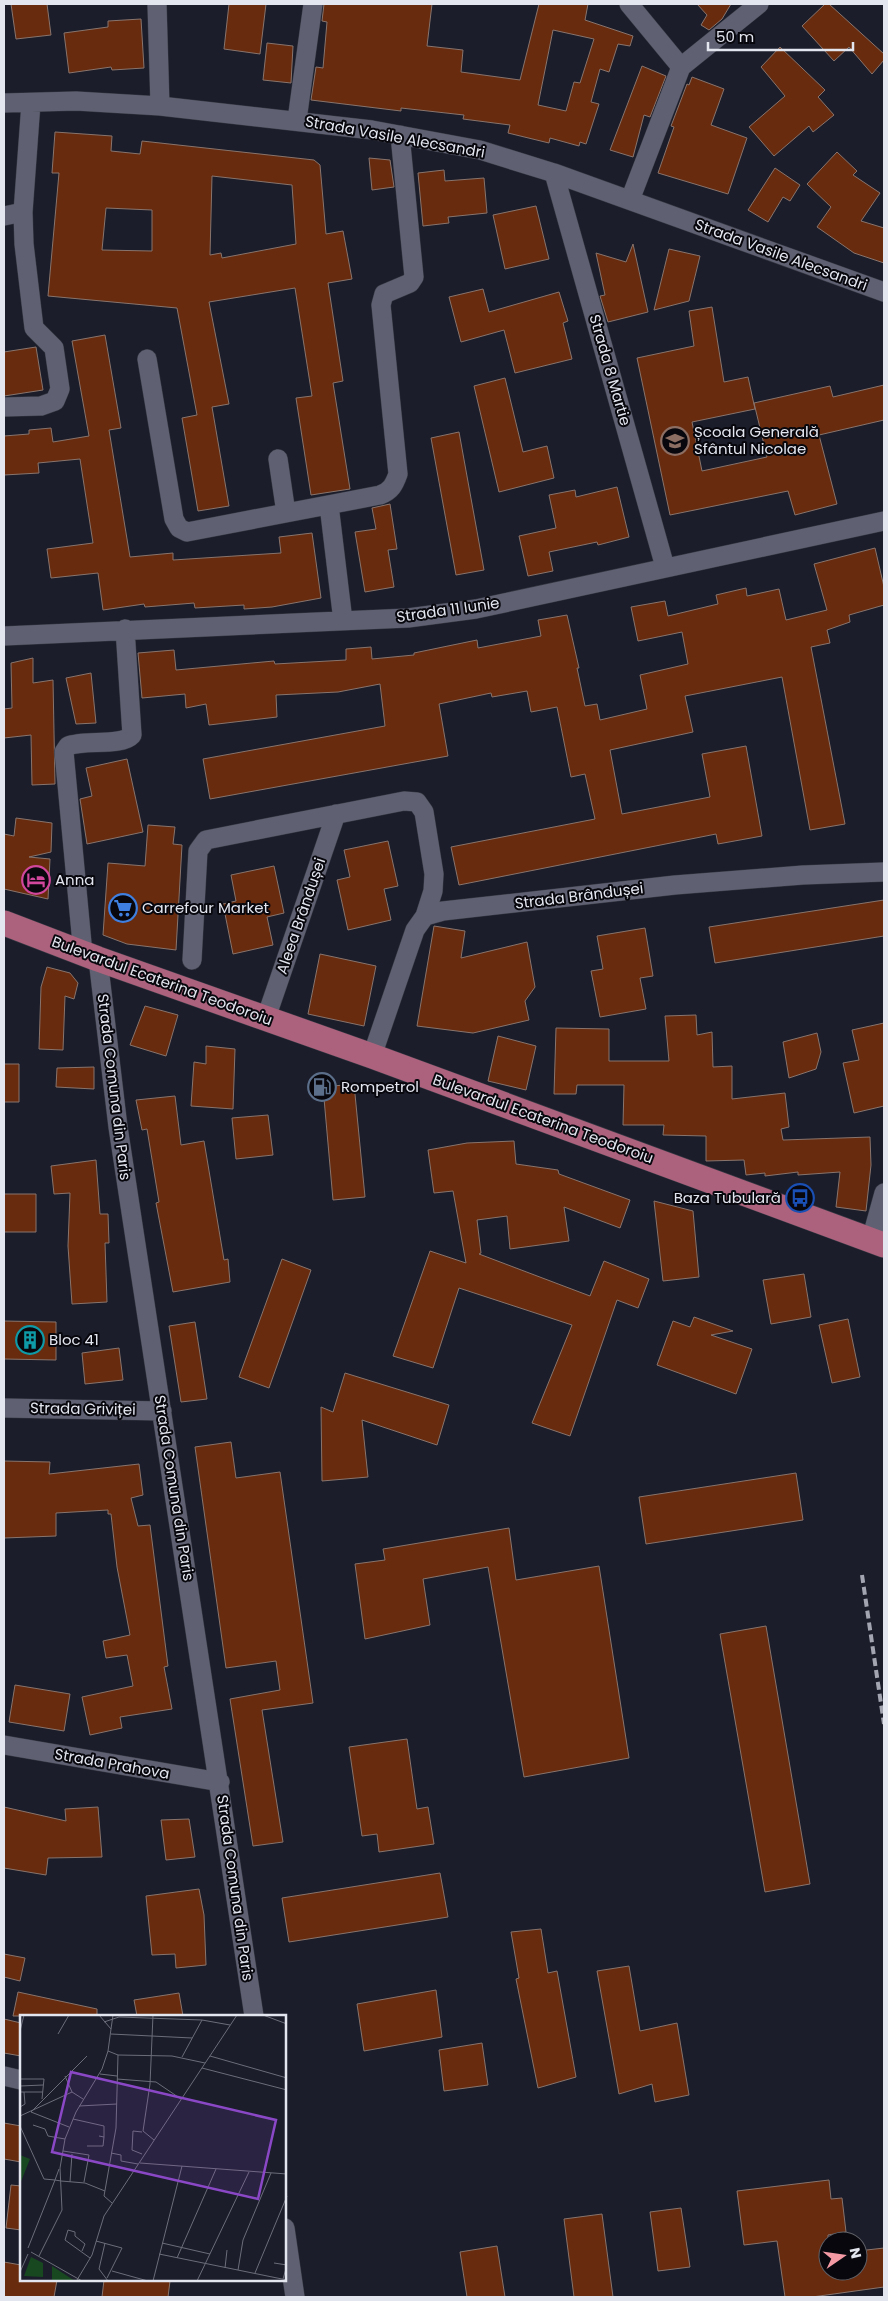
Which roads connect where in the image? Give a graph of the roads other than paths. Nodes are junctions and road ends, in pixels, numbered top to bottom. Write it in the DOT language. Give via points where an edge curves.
graph roads {
  1 [pos="157,4"];
  2 [pos="313,4"];
  3 [pos="629,4"];
  4 [pos="759,4"];
  5 [pos="681,67"];
  6 [pos="31,102"];
  7 [pos="4,104"];
  8 [pos="160,106"];
  9 [pos="297,120"];
  10 [pos="400,135"];
  11 [pos="554,173"];
  12 [pos="630,200"];
  13 [pos="23,212"];
  14 [pos="4,216"];
  15 [pos="884,292"];
  16 [pos="146,359"];
  17 [pos="4,407"];
  18 [pos="278,459"];
  19 [pos="329,505"];
  20 [pos="286,513"];
  21 [pos="884,521"];
  22 [pos="665,567"];
  23 [pos="343,621"];
  24 [pos="125,629"];
  25 [pos="4,636"];
  26 [pos="336,814"];
  27 [pos="884,872"];
  28 [pos="425,916"];
  29 [pos="4,923"];
  30 [pos="91,956"];
  31 [pos="192,960"];
  32 [pos="266,1018"];
  33 [pos="372,1056"];
  34 [pos="884,1193"];
  35 [pos="878,1242"];
  36 [pos="4,1408"];
  37 [pos="162,1411"];
  38 [pos="4,1745"];
  39 [pos="220,1782"];
  40 [pos="254,2015"];
  41 [pos="4,2076"];
  42 [pos="20,2080"];
  43 [pos="286,2235"];
  44 [pos="295,2297"];
  1 -- 8 [label="street"];
  2 -- 9 [label="street"];
  3 -- 5 [label="street"];
  4 -- 5 [label="street"];
  5 -- 12 [label="street"];
  6 -- 7 [label="street, Strada Vasile Alecsandri"];
  6 -- 8 [label="street, Strada Vasile Alecsandri"];
  6 -- 13 [label="street"];
  8 -- 9 [label="street, Strada Vasile Alecsandri"];
  9 -- 10 [label="street, Strada Vasile Alecsandri"];
  10 -- 11 [label="street, Strada Vasile Alecsandri" via="480,150"];
  10 -- 19 [label="street" via="414,277 410,283 384,294 381,305 398,474 390,491"];
  11 -- 12 [label="street, Strada Vasile Alecsandri"];
  11 -- 22 [label="street, Strada 8 Martie"];
  12 -- 15 [label="street, Strada Vasile Alecsandri"];
  13 -- 14 [label="street"];
  13 -- 17 [label="street" via="34,328 54,348 60,389 55,401 41,406"];
  16 -- 20 [label="street" via="174,519 179,528 187,532"];
  18 -- 20 [label="street"];
  19 -- 20 [label="street"];
  19 -- 23 [label="street"];
  21 -- 22 [label="street, Strada 11 Iunie"];
  22 -- 23 [label="street, Strada 11 Iunie" via="476,609 408,618"];
  23 -- 24 [label="street, Strada 11 Iunie"];
  24 -- 25 [label="street, Strada 11 Iunie"];
  24 -- 30 [label="street, Strada Comuna din Paris" via="132,736 123,740 77,742 64,752"];
  26 -- 28 [label="street" via="404,801 417,802 424,812 434,874 434,891"];
  26 -- 31 [label="street" via="206,840 198,851"];
  26 -- 32 [label="street, Aleea Brândușei"];
  27 -- 28 [label="street, Strada Brândușei" via="675,885 443,911"];
  28 -- 33 [label="street" via="414,930"];
  29 -- 30 [label="main road, Bulevardul Ecaterina Teodoroiu"];
  30 -- 32 [label="main road, Bulevardul Ecaterina Teodoroiu"];
  30 -- 37 [label="street, Strada Comuna din Paris"];
  32 -- 33 [label="main road, Bulevardul Ecaterina Teodoroiu"];
  33 -- 35 [label="main road, Bulevardul Ecaterina Teodoroiu"];
  34 -- 35 [label="street"];
  36 -- 37 [label="street, Strada Griviței"];
  37 -- 39 [label="street, Strada Comuna din Paris"];
  38 -- 39 [label="street, Strada Prahova"];
  39 -- 40 [label="street, Strada Comuna din Paris"];
  41 -- 42 [label="street"];
  43 -- 44 [label="street"];
}
